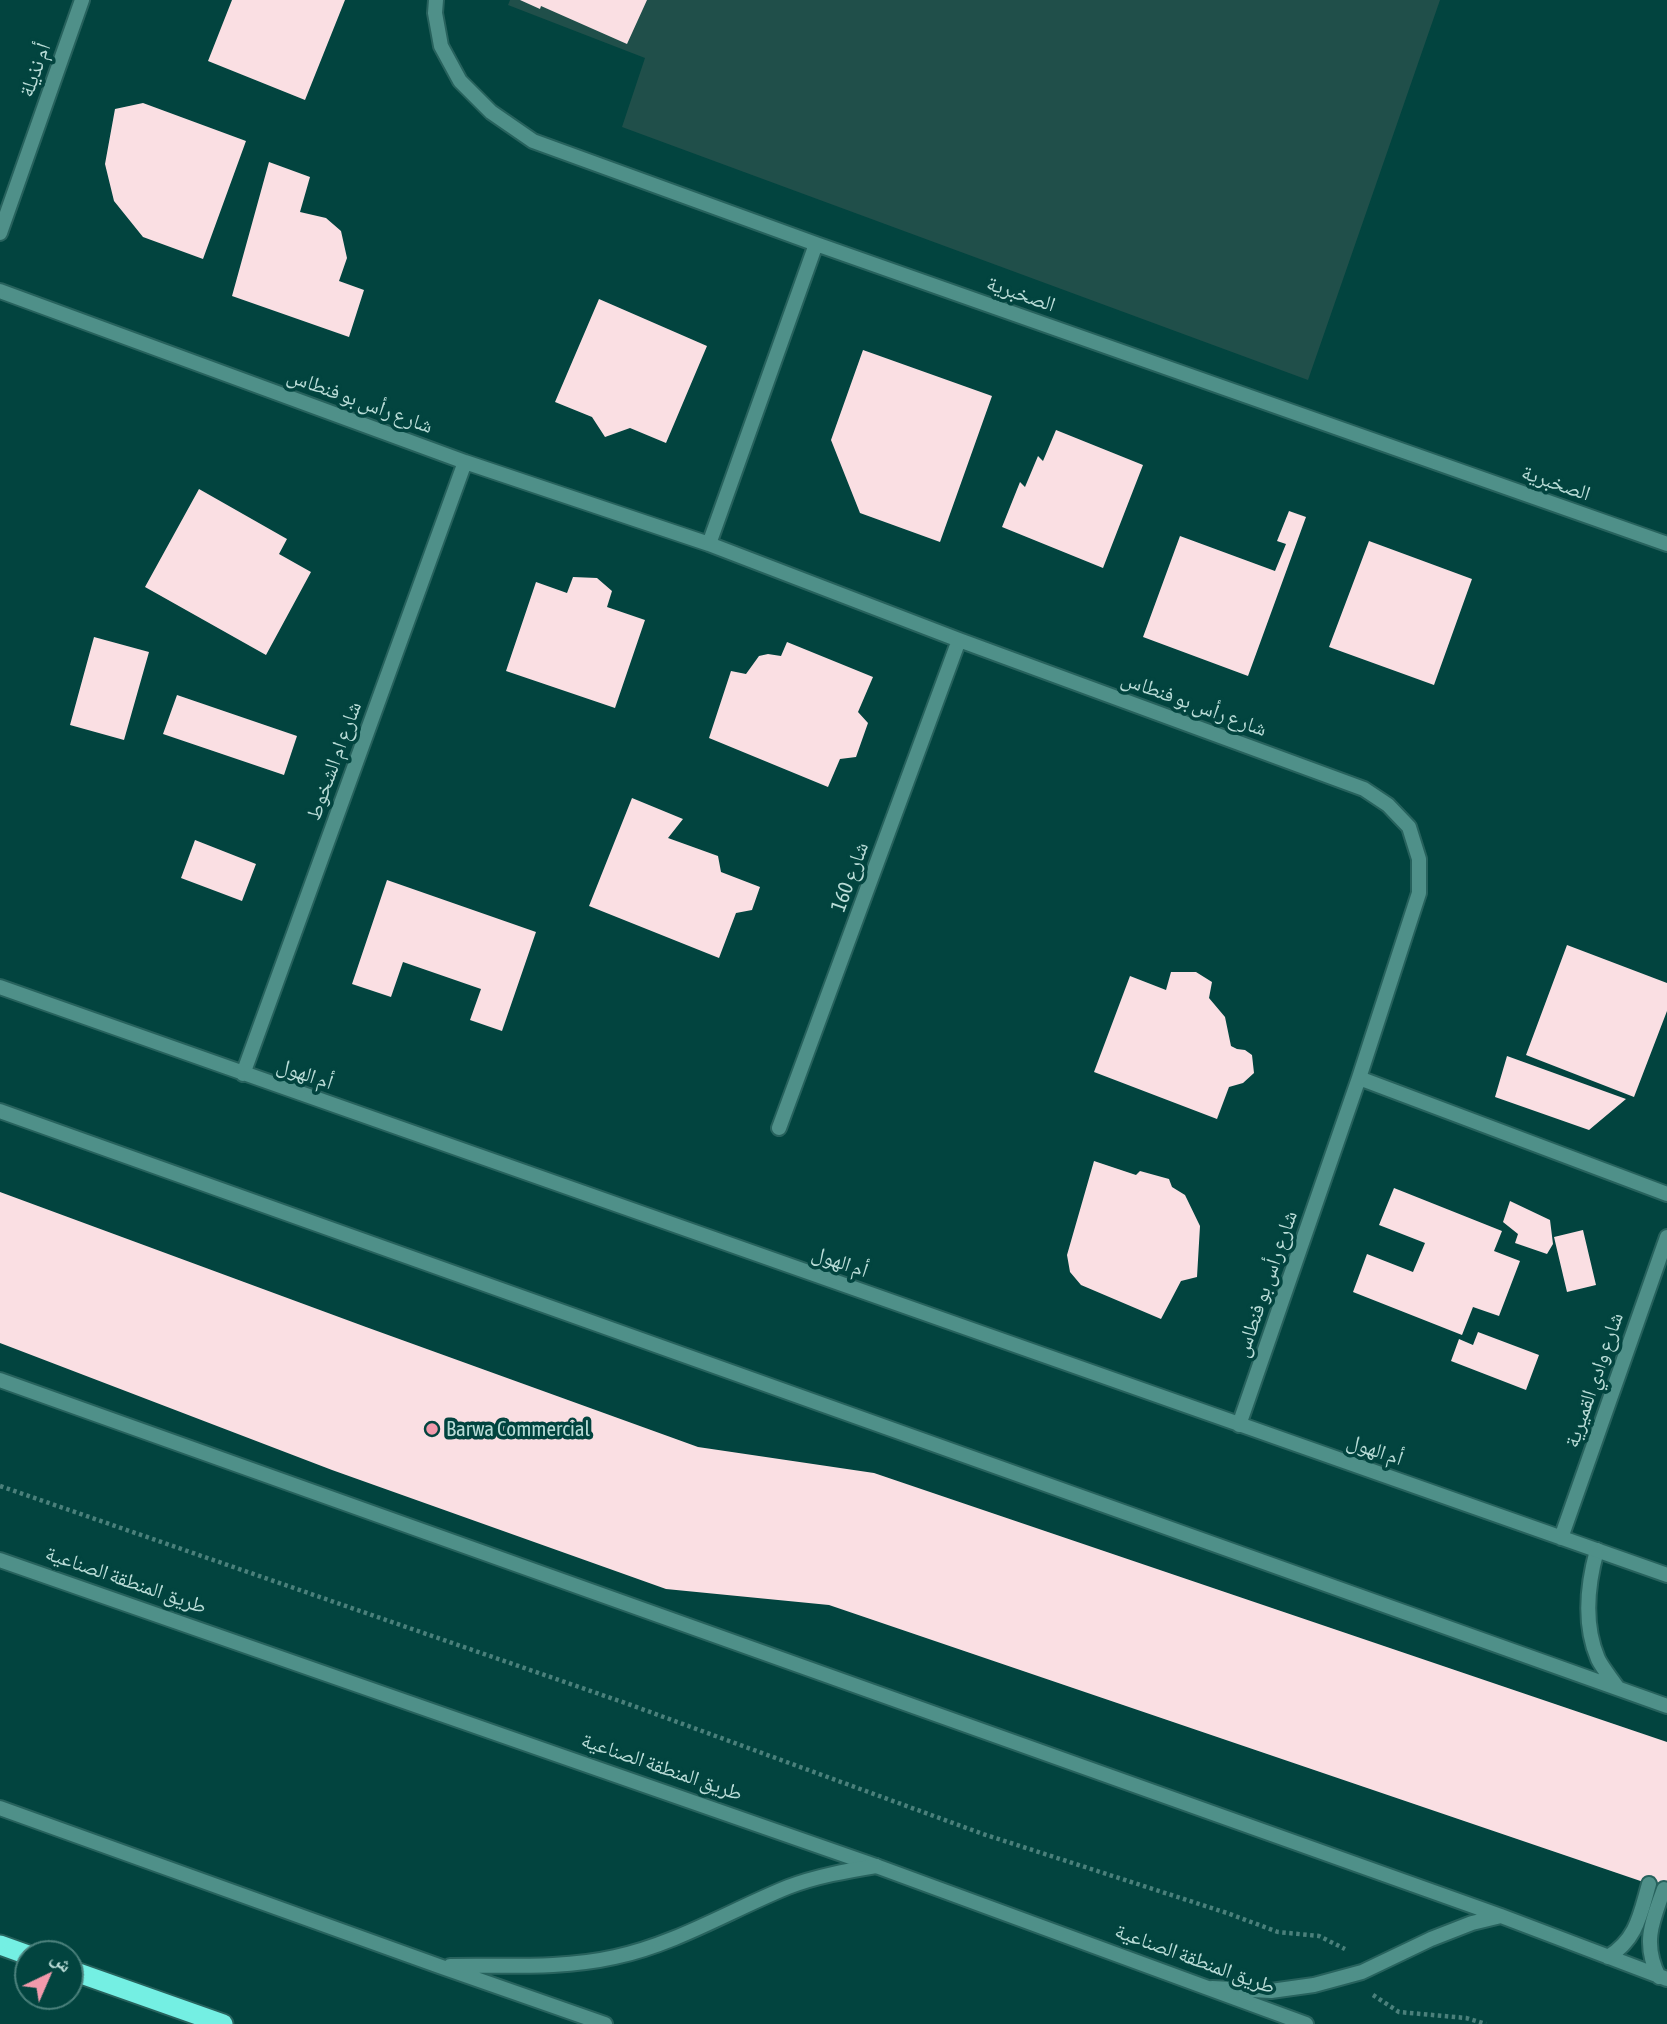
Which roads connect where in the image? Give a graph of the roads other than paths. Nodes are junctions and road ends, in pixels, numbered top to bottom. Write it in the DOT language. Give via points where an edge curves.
graph roads {
  1 [pos="82,0"];
  2 [pos="436,0"];
  3 [pos="0,233"];
  4 [pos="816,244"];
  5 [pos="0,291"];
  6 [pos="465,462"];
  7 [pos="709,544"];
  8 [pos="1667,544"];
  9 [pos="960,640"];
  10 [pos="0,987"];
  11 [pos="243,1074"];
  12 [pos="1359,1078"];
  13 [pos="0,1111"];
  14 [pos="779,1128"];
  15 [pos="1667,1194"];
  16 [pos="1667,1237"];
  17 [pos="0,1380"];
  18 [pos="1239,1425"];
  19 [pos="1561,1538"];
  20 [pos="1597,1550"];
  21 [pos="0,1560"];
  22 [pos="1667,1575"];
  23 [pos="1617,1687"];
  24 [pos="1667,1706"];
  25 [pos="0,1808"];
  26 [pos="876,1866"];
  27 [pos="1649,1884"];
  28 [pos="1664,1889"];
  29 [pos="1501,1916"];
  30 [pos="1608,1957"];
  31 [pos="439,1966"];
  32 [pos="84,1975"];
  33 [pos="1663,1978"];
  34 [pos="1204,1987"];
  35 [pos="223,2024"];
  36 [pos="605,2024"];
  37 [pos="1306,2024"];
  1 -- 3 [label="street, أم نذيلة"];
  2 -- 4 [label="street, الصخبرية" via="441,46 460,81 533,141"];
  4 -- 7 [label="street"];
  4 -- 8 [label="street, الصخبرية"];
  5 -- 6 [label="street, شارع رأس بو فنطاس"];
  6 -- 7 [label="street, شارع رأس بو فنطاس"];
  6 -- 11 [label="street, شارع ام الشخوط"];
  7 -- 9 [label="street, شارع رأس بو فنطاس"];
  9 -- 12 [label="street, شارع رأس بو فنطاس" via="1364,789 1409,827 1419,859 1419,893"];
  9 -- 14 [label="street, شارع 160"];
  10 -- 11 [label="street, أم الهول"];
  11 -- 18 [label="street, أم الهول"];
  12 -- 15 [label="street"];
  12 -- 18 [label="street, شارع رأس بو فنطاس"];
  13 -- 23 [label="street"];
  16 -- 19 [label="street, شارع وادي القميرية"];
  17 -- 29 [label="street"];
  18 -- 19 [label="street, أم الهول"];
  19 -- 20 [label="street, أم الهول"];
  20 -- 22 [label="street, أم الهول"];
  20 -- 23 [label="street" via="1587,1602 1589,1631 1599,1661"];
  21 -- 26 [label="street, طريق المنطقة الصناعية"];
  23 -- 24 [label="street"];
  25 -- 31 [label="street"];
  26 -- 31 [label="street" via="827,1874 789,1887 674,1938 616,1957 557,1965"];
  26 -- 34 [label="street, طريق المنطقة الصناعية"];
  27 -- 30 [label="street" via="1628,1942"];
  28 -- 33 [label="street" via="1649,1944 1653,1966"];
  29 -- 30 [label="street"];
  29 -- 34 [label="street" via="1431,1939 1362,1972 1314,1985 1271,1991"];
  30 -- 33 [label="street"];
  31 -- 36 [label="street"];
  32 -- 35 [label="highway"];
  34 -- 37 [label="street, طريق المنطقة الصناعية"];
}
